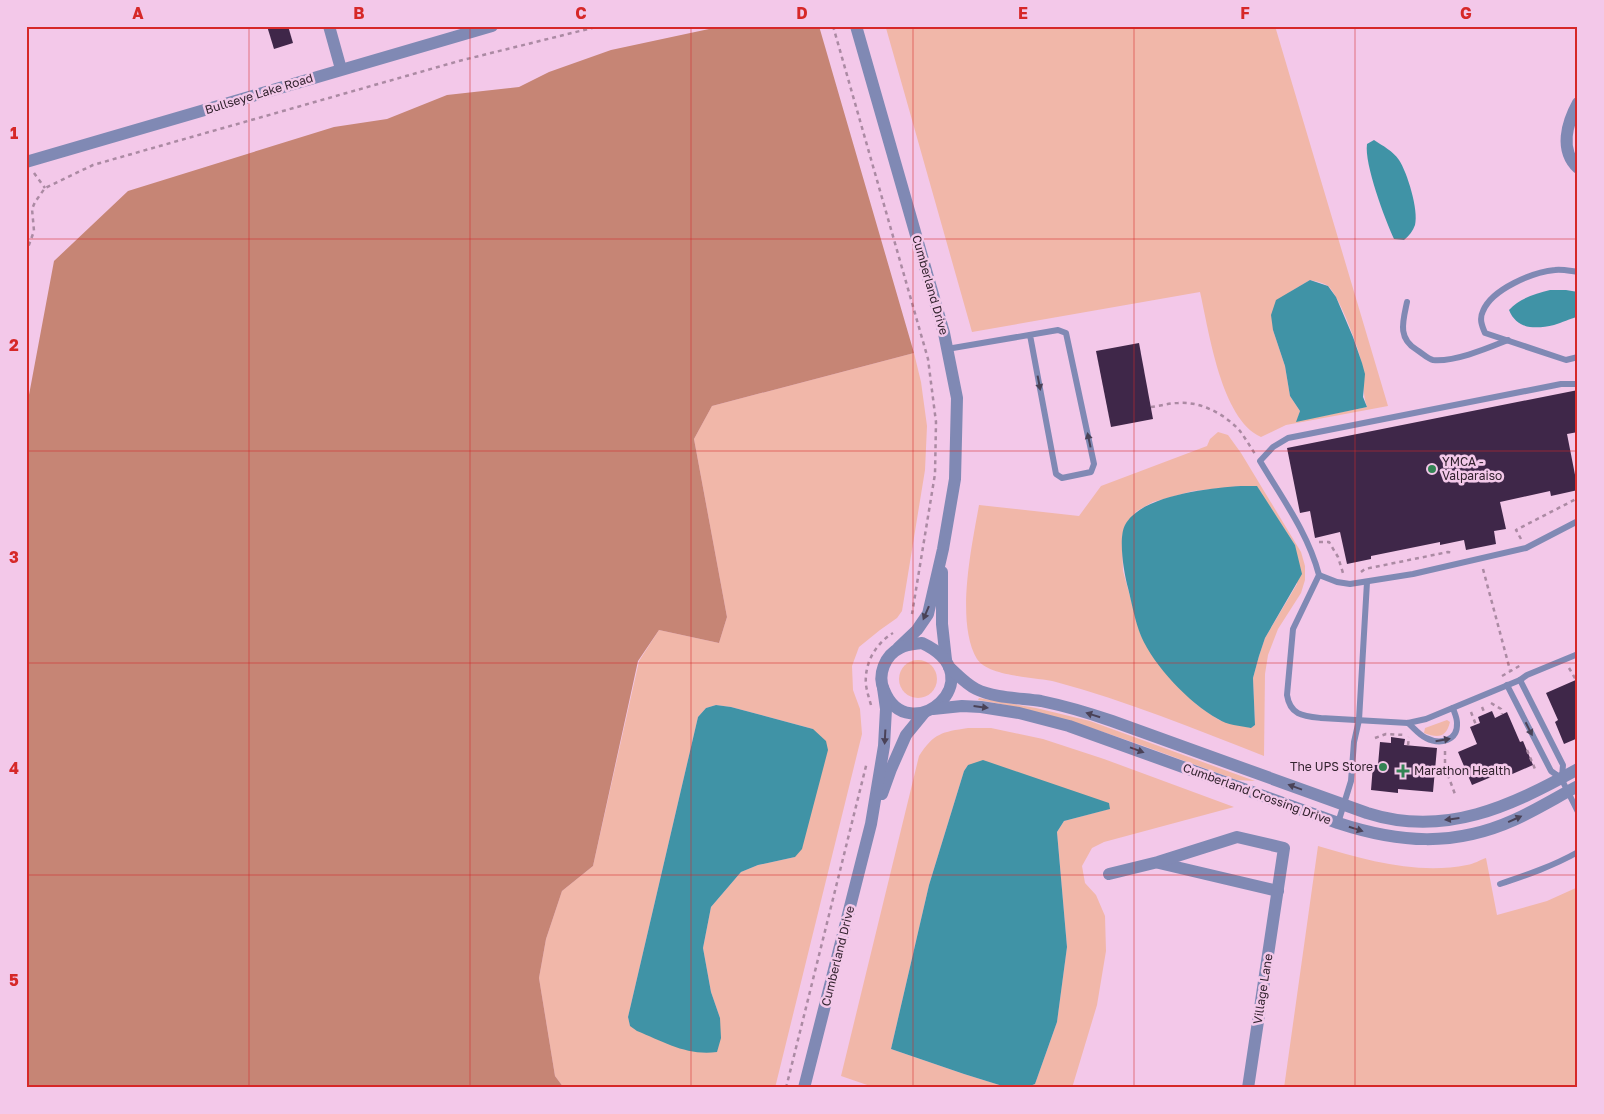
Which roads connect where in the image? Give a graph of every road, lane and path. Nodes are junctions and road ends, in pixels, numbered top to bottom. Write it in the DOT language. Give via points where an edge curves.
graph roads {
  1 [pos="330,26"];
  2 [pos="492,26"];
  3 [pos="600,26"];
  4 [pos="833,26"];
  5 [pos="856,26"];
  6 [pos="341,69"];
  7 [pos="1577,104"];
  8 [pos="26,162"];
  9 [pos="1578,168"];
  10 [pos="26,253"];
  11 [pos="1578,272"];
  12 [pos="1408,302"];
  13 [pos="1030,335"];
  14 [pos="1508,340"];
  15 [pos="947,349"];
  16 [pos="1578,357"];
  17 [pos="1578,384"];
  18 [pos="1151,407"];
  19 [pos="1260,461"];
  20 [pos="1578,498"];
  21 [pos="1578,521"];
  22 [pos="1522,540"];
  23 [pos="1313,542"];
  24 [pos="942,550"];
  25 [pos="1460,555"];
  26 [pos="1484,569"];
  27 [pos="1319,575"];
  28 [pos="1344,575"];
  29 [pos="1357,576"];
  30 [pos="1367,582"];
  31 [pos="911,615"];
  32 [pos="897,631"];
  33 [pos="898,648"];
  34 [pos="1578,654"];
  35 [pos="948,663"];
  36 [pos="1573,664"];
  37 [pos="1522,665"];
  38 [pos="1510,670"];
  39 [pos="1498,678"];
  40 [pos="1520,680"];
  41 [pos="1576,680"];
  42 [pos="1507,685"];
  43 [pos="882,688"];
  44 [pos="1496,701"];
  45 [pos="1491,703"];
  46 [pos="871,706"];
  47 [pos="1482,707"];
  48 [pos="1452,708"];
  49 [pos="928,711"];
  50 [pos="1471,712"];
  51 [pos="1485,714"];
  52 [pos="1502,714"];
  53 [pos="1468,715"];
  54 [pos="1359,720"];
  55 [pos="1408,723"];
  56 [pos="1476,725"];
  57 [pos="1375,738"];
  58 [pos="1525,744"];
  59 [pos="1408,745"];
  60 [pos="1450,747"];
  61 [pos="868,757"];
  62 [pos="1535,769"];
  63 [pos="1578,769"];
  64 [pos="1562,778"];
  65 [pos="1573,788"];
  66 [pos="1456,797"];
  67 [pos="1344,805"];
  68 [pos="1578,812"];
  69 [pos="1338,823"];
  70 [pos="871,824"];
  71 [pos="1578,852"];
  72 [pos="1158,862"];
  73 [pos="1109,874"];
  74 [pos="1500,884"];
  75 [pos="1278,891"];
  76 [pos="786,1088"];
  77 [pos="804,1088"];
  78 [pos="1248,1088"];
  1 -- 6 [label="street"];
  2 -- 6 [label="street, Bullseye Lake Road"];
  3 -- 10 [label="path" via="459,61 94,165 45,188 32,209 34,230"];
  4 -- 31 [label="path" via="928,359 936,422 935,474"];
  5 -- 15 [label="street, Cumberland Drive"];
  6 -- 8 [label="street, Bullseye Lake Road"];
  7 -- 9 [label="street" via="1566,133 1571,161"];
  11 -- 14 [label="lane" via="1556,270 1529,275 1504,288 1488,302 1482,311 1481,323 1485,333"];
  12 -- 14 [label="lane" via="1403,334 1411,347 1432,360 1461,357"];
  13 -- 13 [label="lane, one-way" via="1056,474 1062,478 1092,472 1094,464 1066,333 1058,330"];
  13 -- 15 [label="lane"];
  14 -- 16 [label="lane" via="1566,360"];
  15 -- 24 [label="street, Cumberland Drive" via="957,398 955,479"];
  17 -- 19 [label="lane" via="1561,384 1288,438"];
  18 -- 19 [label="path" via="1193,403 1208,409 1224,417 1239,431"];
  19 -- 27 [label="lane" via="1304,534"];
  20 -- 22 [label="path" via="1516,530"];
  21 -- 30 [label="lane" via="1526,548"];
  23 -- 28 [label="path" via="1329,542"];
  24 -- 33 [label="street, Cumberland Drive, one-way" via="928,614 918,630"];
  24 -- 35 [label="street, Cumberland Drive" via="942,624"];
  25 -- 29 [label="path" via="1448,552 1365,569"];
  26 -- 38 [label="path"];
  27 -- 30 [label="lane" via="1343,584"];
  27 -- 54 [label="lane" via="1293,629 1288,705 1306,716"];
  30 -- 54 [label="lane"];
  32 -- 46 [label="path" via="879,644 868,665 866,683"];
  33 -- 35 [label="street" via="922,642 939,652"];
  33 -- 43 [label="street" via="884,666"];
  34 -- 40 [label="lane"];
  35 -- 49 [label="street" via="950,688 940,704"];
  67 -- 35 [label="street, Cumberland Crossing Drive, one-way" via="1085,712 977,690"];
  36 -- 41 [label="path" via="1568,666"];
  37 -- 38 [label="path"];
  38 -- 39 [label="path"];
  40 -- 42 [label="lane"];
  40 -- 64 [label="lane" via="1562,766"];
  42 -- 48 [label="lane"];
  42 -- 64 [label="lane, one-way" via="1551,771"];
  43 -- 49 [label="street" via="888,699 904,712"];
  43 -- 70 [label="street, Cumberland Drive, one-way" via="886,709 884,746"];
  44 -- 45 [label="path"];
  45 -- 47 [label="path"];
  45 -- 52 [label="path" via="1501,709"];
  47 -- 50 [label="path"];
  47 -- 51 [label="path"];
  48 -- 55 [label="lane"];
  55 -- 48 [label="lane, one-way" via="1428,739 1448,740 1457,725"];
  49 -- 69 [label="street, Cumberland Crossing Drive, one-way" via="981,707 1069,726"];
  49 -- 70 [label="street, Cumberland Drive" via="906,735"];
  50 -- 53 [label="path"];
  50 -- 56 [label="path"];
  54 -- 55 [label="lane"];
  54 -- 67 [label="lane" via="1351,782"];
  57 -- 59 [label="path" via="1386,734 1409,736"];
  58 -- 62 [label="path"];
  60 -- 66 [label="path" via="1445,748 1445,767"];
  61 -- 76 [label="path"];
  63 -- 64 [label="street, Cumberland Crossing Drive"];
  64 -- 65 [label="lane"];
  64 -- 67 [label="street, Cumberland Crossing Drive, one-way" via="1487,812 1426,822 1372,815"];
  65 -- 68 [label="lane"];
  69 -- 65 [label="street, Cumberland Crossing Drive, one-way" via="1400,838 1459,837 1512,821"];
  67 -- 69 [label="lane"];
  70 -- 77 [label="street, Cumberland Drive"];
  71 -- 74 [label="lane"];
  72 -- 73 [label="street, Village Lane"];
  72 -- 75 [label="street, Village Lane"];
  72 -- 75 [label="street, Village Lane" via="1238,837 1284,848"];
  75 -- 78 [label="street, Village Lane"];
}
